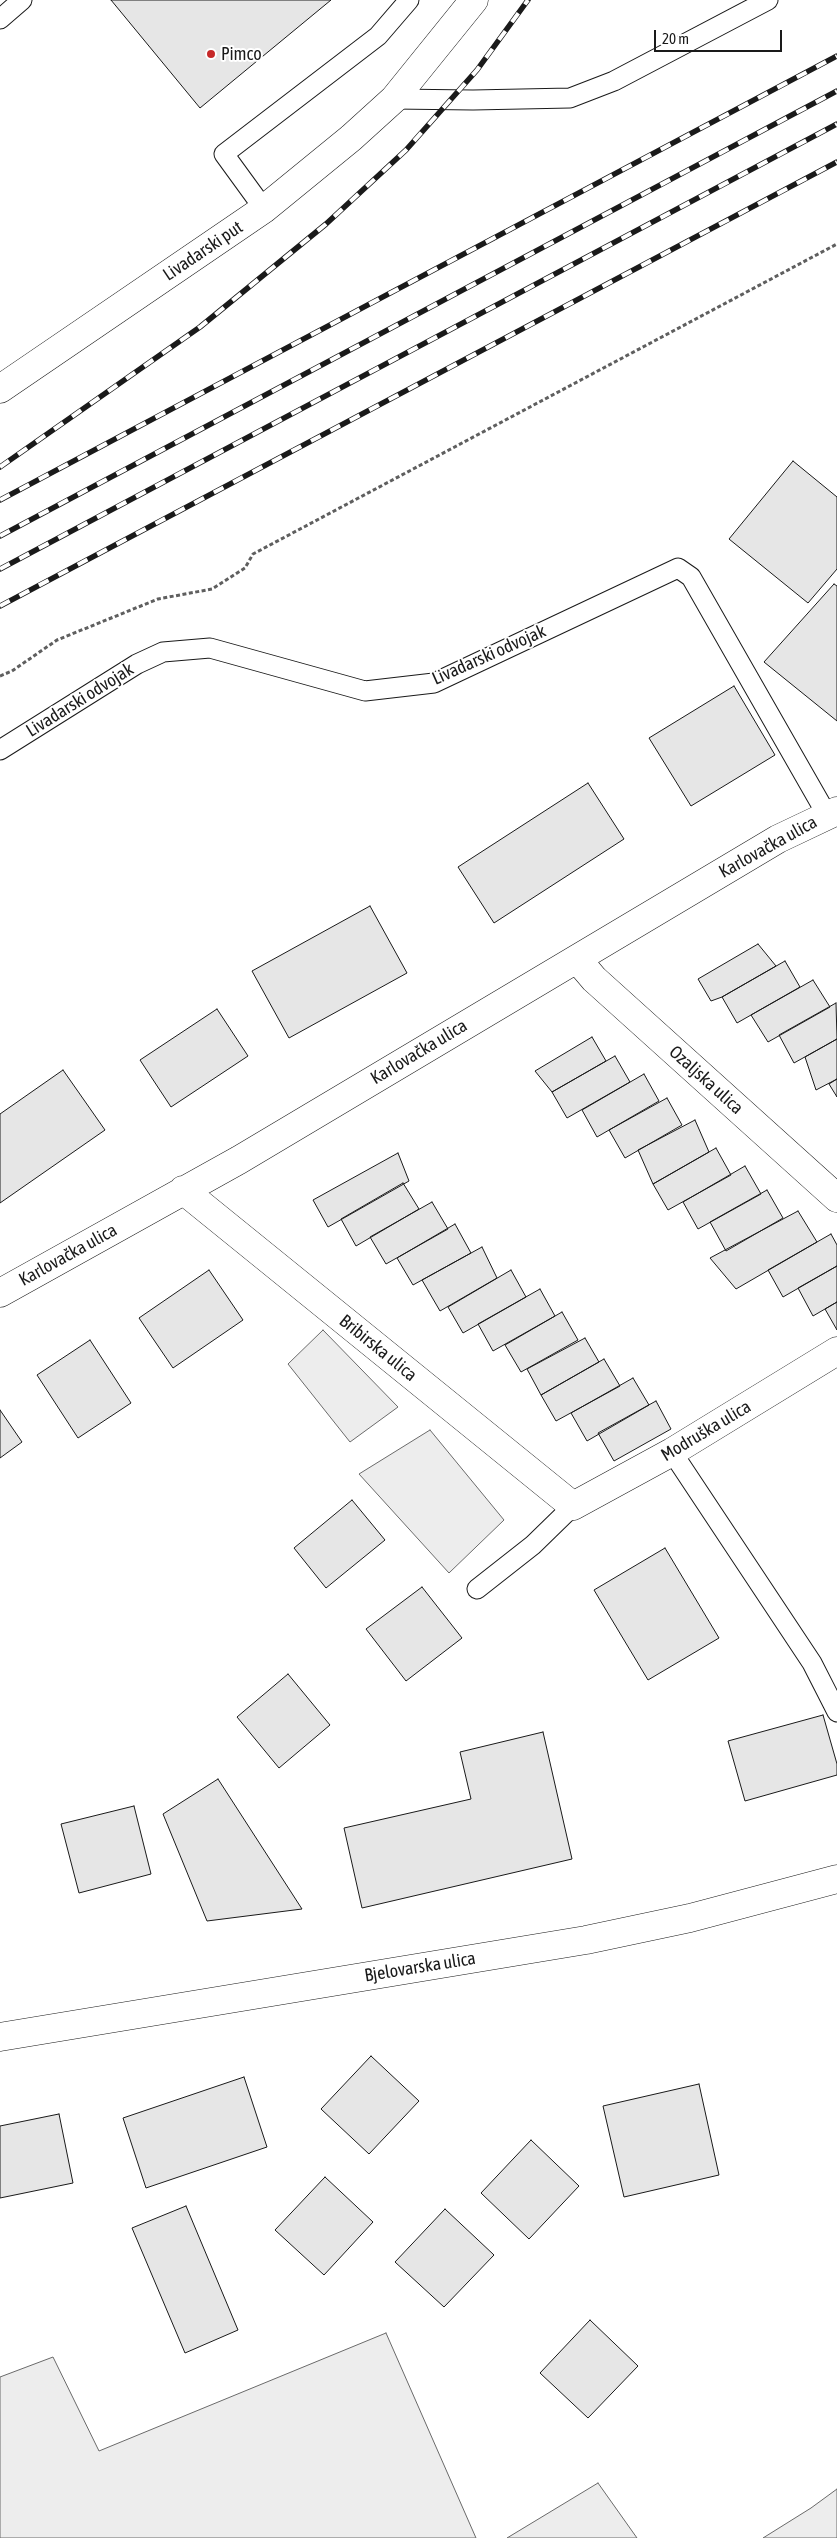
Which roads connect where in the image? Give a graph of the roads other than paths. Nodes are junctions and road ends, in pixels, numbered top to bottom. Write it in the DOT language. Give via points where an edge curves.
graph roads {
  1 [pos="22,0"];
  2 [pos="409,0"];
  3 [pos="474,0"];
  4 [pos="768,0"];
  5 [pos="0,19"];
  6 [pos="394,99"];
  7 [pos="264,210"];
  8 [pos="0,389"];
  9 [pos="0,750"];
  10 [pos="832,813"];
  11 [pos="576,959"];
  12 [pos="183,1190"];
  13 [pos="837,1198"];
  14 [pos="0,1293"];
  15 [pos="837,1351"];
  16 [pos="672,1452"];
  17 [pos="573,1506"];
  18 [pos="477,1588"];
  19 [pos="837,1712"];
  20 [pos="837,1879"];
  21 [pos="0,2037"];
  1 -- 5 [label="lane"];
  2 -- 7 [label="lane" via="378,36 224,154"];
  3 -- 6 [label="street, Livadarski put"];
  4 -- 6 [label="lane" via="614,81 570,98"];
  6 -- 7 [label="street, Livadarski put"];
  7 -- 8 [label="street, Livadarski put"];
  9 -- 10 [label="lane, Livadarski odvojak" via="137,664 163,652 210,648 365,691 434,683 678,568 691,577"];
  10 -- 11 [label="street, Karlovačka ulica" via="778,839"];
  11 -- 12 [label="street, Karlovačka ulica"];
  11 -- 13 [label="street, Ozaljska ulica" via="594,979"];
  12 -- 14 [label="street, Karlovačka ulica"];
  12 -- 17 [label="street, Bribirska ulica"];
  15 -- 16 [label="street, Modruška ulica"];
  16 -- 17 [label="street, Modruška ulica"];
  16 -- 19 [label="lane" via="812,1662"];
  17 -- 18 [label="lane" via="533,1544"];
  20 -- 21 [label="street, Bjelovarska ulica" via="690,1918 586,1940"];
}
